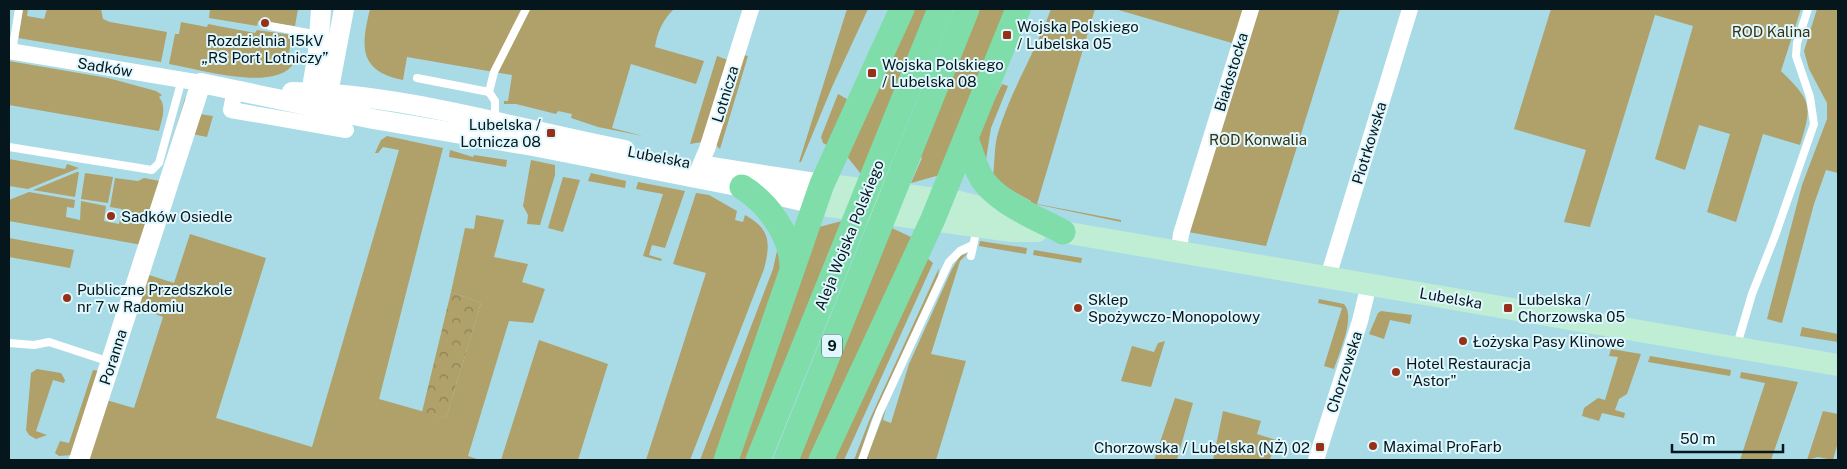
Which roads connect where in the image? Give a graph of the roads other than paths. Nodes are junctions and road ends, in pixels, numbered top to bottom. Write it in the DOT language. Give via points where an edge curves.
graph roads {
  1 [pos="19,9"];
  2 [pos="321,9"];
  3 [pos="344,9"];
  4 [pos="526,9"];
  5 [pos="751,9"];
  6 [pos="902,9"];
  7 [pos="940,9"];
  8 [pos="968,9"];
  9 [pos="1018,9"];
  10 [pos="1251,9"];
  11 [pos="1410,9"];
  12 [pos="1808,9"];
  13 [pos="270,26"];
  14 [pos="319,35"];
  15 [pos="10,51"];
  16 [pos="334,69"];
  17 [pos="417,78"];
  18 [pos="191,81"];
  19 [pos="245,91"];
  20 [pos="489,92"];
  21 [pos="310,94"];
  22 [pos="365,98"];
  23 [pos="343,121"];
  24 [pos="494,130"];
  25 [pos="966,139"];
  26 [pos="9,147"];
  27 [pos="698,171"];
  28 [pos="742,187"];
  29 [pos="818,194"];
  30 [pos="937,209"];
  31 [pos="1063,232"];
  32 [pos="976,235"];
  33 [pos="1179,251"];
  34 [pos="971,256"];
  35 [pos="792,266"];
  36 [pos="1328,277"];
  37 [pos="1369,284"];
  38 [pos="9,343"];
  39 [pos="1736,347"];
  40 [pos="111,362"];
  41 [pos="1838,365"];
  42 [pos="79,460"];
  43 [pos="726,460"];
  44 [pos="758,460"];
  45 [pos="786,460"];
  46 [pos="821,460"];
  47 [pos="862,460"];
  48 [pos="1316,460"];
  1 -- 15 [label="lane"];
  2 -- 14 [label="street"];
  3 -- 16 [label="street"];
  4 -- 20 [label="lane" via="494,72"];
  5 -- 27 [label="street, Lotnicza"];
  6 -- 29 [label="main road"];
  7 -- 44 [label="main road, Aleja Wojska Polskiego / 9"];
  8 -- 45 [label="main road, Aleja Wojska Polskiego / 9"];
  9 -- 25 [label="main road"];
  10 -- 33 [label="street, Białostocka" via="1181,234"];
  11 -- 36 [label="street, Piotrkowska"];
  12 -- 39 [label="lane" via="1796,56 1810,97 1814,124"];
  13 -- 14 [label="lane"];
  14 -- 21 [label="street"];
  15 -- 18 [label="street, Sadków"];
  16 -- 21 [label="street"];
  16 -- 22 [label="street" via="339,87"];
  17 -- 20 [label="lane"];
  18 -- 19 [label="street, Lubelska"];
  18 -- 26 [label="lane" via="159,163 152,170"];
  18 -- 40 [label="street, Poranna"];
  19 -- 21 [label="street, Lubelska"];
  19 -- 23 [label="street" via="231,110"];
  20 -- 24 [label="lane" via="495,101"];
  21 -- 22 [label="street, Lubelska"];
  21 -- 23 [label="street, Lubelska"];
  22 -- 24 [label="street, Lubelska"];
  23 -- 24 [label="street, Lubelska"];
  24 -- 27 [label="street, Lubelska"];
  25 -- 30 [label="main road"];
  25 -- 31 [label="main road" via="980,176 995,192"];
  27 -- 28 [label="street, Lubelska"];
  27 -- 29 [label="street, Lubelska"];
  28 -- 29 [label="street, Lubelska"];
  28 -- 35 [label="main road" via="777,222 790,247"];
  29 -- 30 [label="main road, Lubelska"];
  29 -- 35 [label="main road"];
  30 -- 31 [label="main road, Lubelska" via="1015,216"];
  30 -- 32 [label="main road, Lubelska"];
  30 -- 46 [label="main road"];
  31 -- 32 [label="main road, Lubelska" via="1012,231"];
  31 -- 33 [label="main road, Lubelska"];
  32 -- 34 [label="lane"];
  32 -- 47 [label="lane" via="949,262 879,413"];
  33 -- 36 [label="main road, Lubelska"];
  35 -- 43 [label="main road"];
  36 -- 37 [label="main road, Lubelska"];
  37 -- 39 [label="main road, Lubelska"];
  37 -- 48 [label="street, Chorzowska"];
  38 -- 40 [label="lane" via="34,346 49,342"];
  39 -- 41 [label="main road, Lubelska"];
  40 -- 42 [label="street, Poranna"];
}
